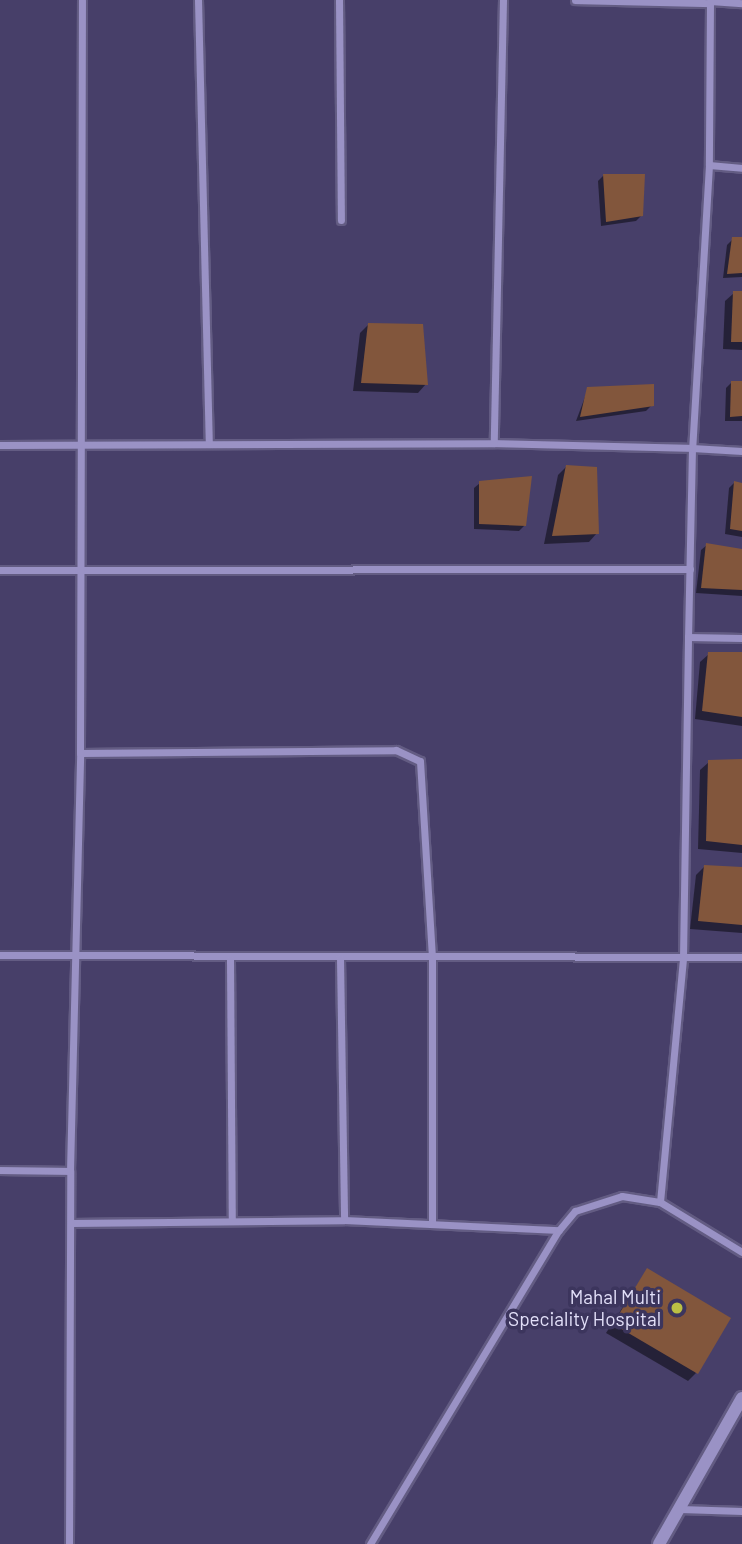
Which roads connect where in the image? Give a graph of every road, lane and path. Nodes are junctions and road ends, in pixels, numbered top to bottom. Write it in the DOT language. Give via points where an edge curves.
graph roads {
  1 [pos="82,0"];
  2 [pos="198,0"];
  3 [pos="339,0"];
  4 [pos="503,0"];
  5 [pos="575,0"];
  6 [pos="710,2"];
  7 [pos="742,2"];
  8 [pos="709,165"];
  9 [pos="742,167"];
  10 [pos="341,220"];
  11 [pos="494,443"];
  12 [pos="81,444"];
  13 [pos="209,444"];
  14 [pos="0,445"];
  15 [pos="692,448"];
  16 [pos="742,451"];
  17 [pos="690,569"];
  18 [pos="0,570"];
  19 [pos="81,571"];
  20 [pos="688,637"];
  21 [pos="742,639"];
  22 [pos="80,753"];
  23 [pos="0,955"];
  24 [pos="742,957"];
  25 [pos="340,958"];
  26 [pos="432,958"];
  27 [pos="683,958"];
  28 [pos="77,959"];
  29 [pos="230,959"];
  30 [pos="0,1170"];
  31 [pos="70,1171"];
  32 [pos="660,1202"];
  33 [pos="233,1220"];
  34 [pos="344,1220"];
  35 [pos="432,1222"];
  36 [pos="71,1223"];
  37 [pos="559,1230"];
  38 [pos="742,1252"];
  39 [pos="742,1398"];
  40 [pos="680,1509"];
  41 [pos="742,1511"];
  42 [pos="69,1544"];
  43 [pos="370,1544"];
  44 [pos="659,1544"];
  1 -- 12 [label="street"];
  2 -- 13 [label="street"];
  3 -- 10 [label="street"];
  4 -- 11 [label="street"];
  5 -- 6 [label="street"];
  6 -- 7 [label="street"];
  6 -- 8 [label="street"];
  8 -- 9 [label="street"];
  8 -- 15 [label="street"];
  11 -- 13 [label="street"];
  11 -- 15 [label="street"];
  12 -- 13 [label="street"];
  12 -- 14 [label="street"];
  12 -- 19 [label="street"];
  15 -- 16 [label="street"];
  15 -- 17 [label="street"];
  17 -- 19 [label="street"];
  17 -- 20 [label="street"];
  18 -- 19 [label="street"];
  19 -- 22 [label="street"];
  20 -- 21 [label="street"];
  20 -- 27 [label="street"];
  22 -- 26 [label="street" via="396,750 414,754 423,773"];
  22 -- 28 [label="street"];
  23 -- 28 [label="street"];
  24 -- 27 [label="street"];
  25 -- 26 [label="street"];
  25 -- 29 [label="street"];
  25 -- 34 [label="street"];
  26 -- 27 [label="street"];
  26 -- 35 [label="street"];
  27 -- 32 [label="street"];
  28 -- 29 [label="street"];
  28 -- 31 [label="street"];
  29 -- 33 [label="street"];
  30 -- 31 [label="street"];
  31 -- 36 [label="street"];
  32 -- 37 [label="street" via="622,1196 594,1202 575,1211"];
  32 -- 38 [label="street"];
  33 -- 34 [label="street"];
  33 -- 36 [label="street"];
  34 -- 35 [label="street"];
  35 -- 37 [label="street"];
  36 -- 42 [label="street"];
  37 -- 43 [label="street"];
  39 -- 40 [label="street"];
  40 -- 41 [label="street"];
  40 -- 44 [label="street"];
}
